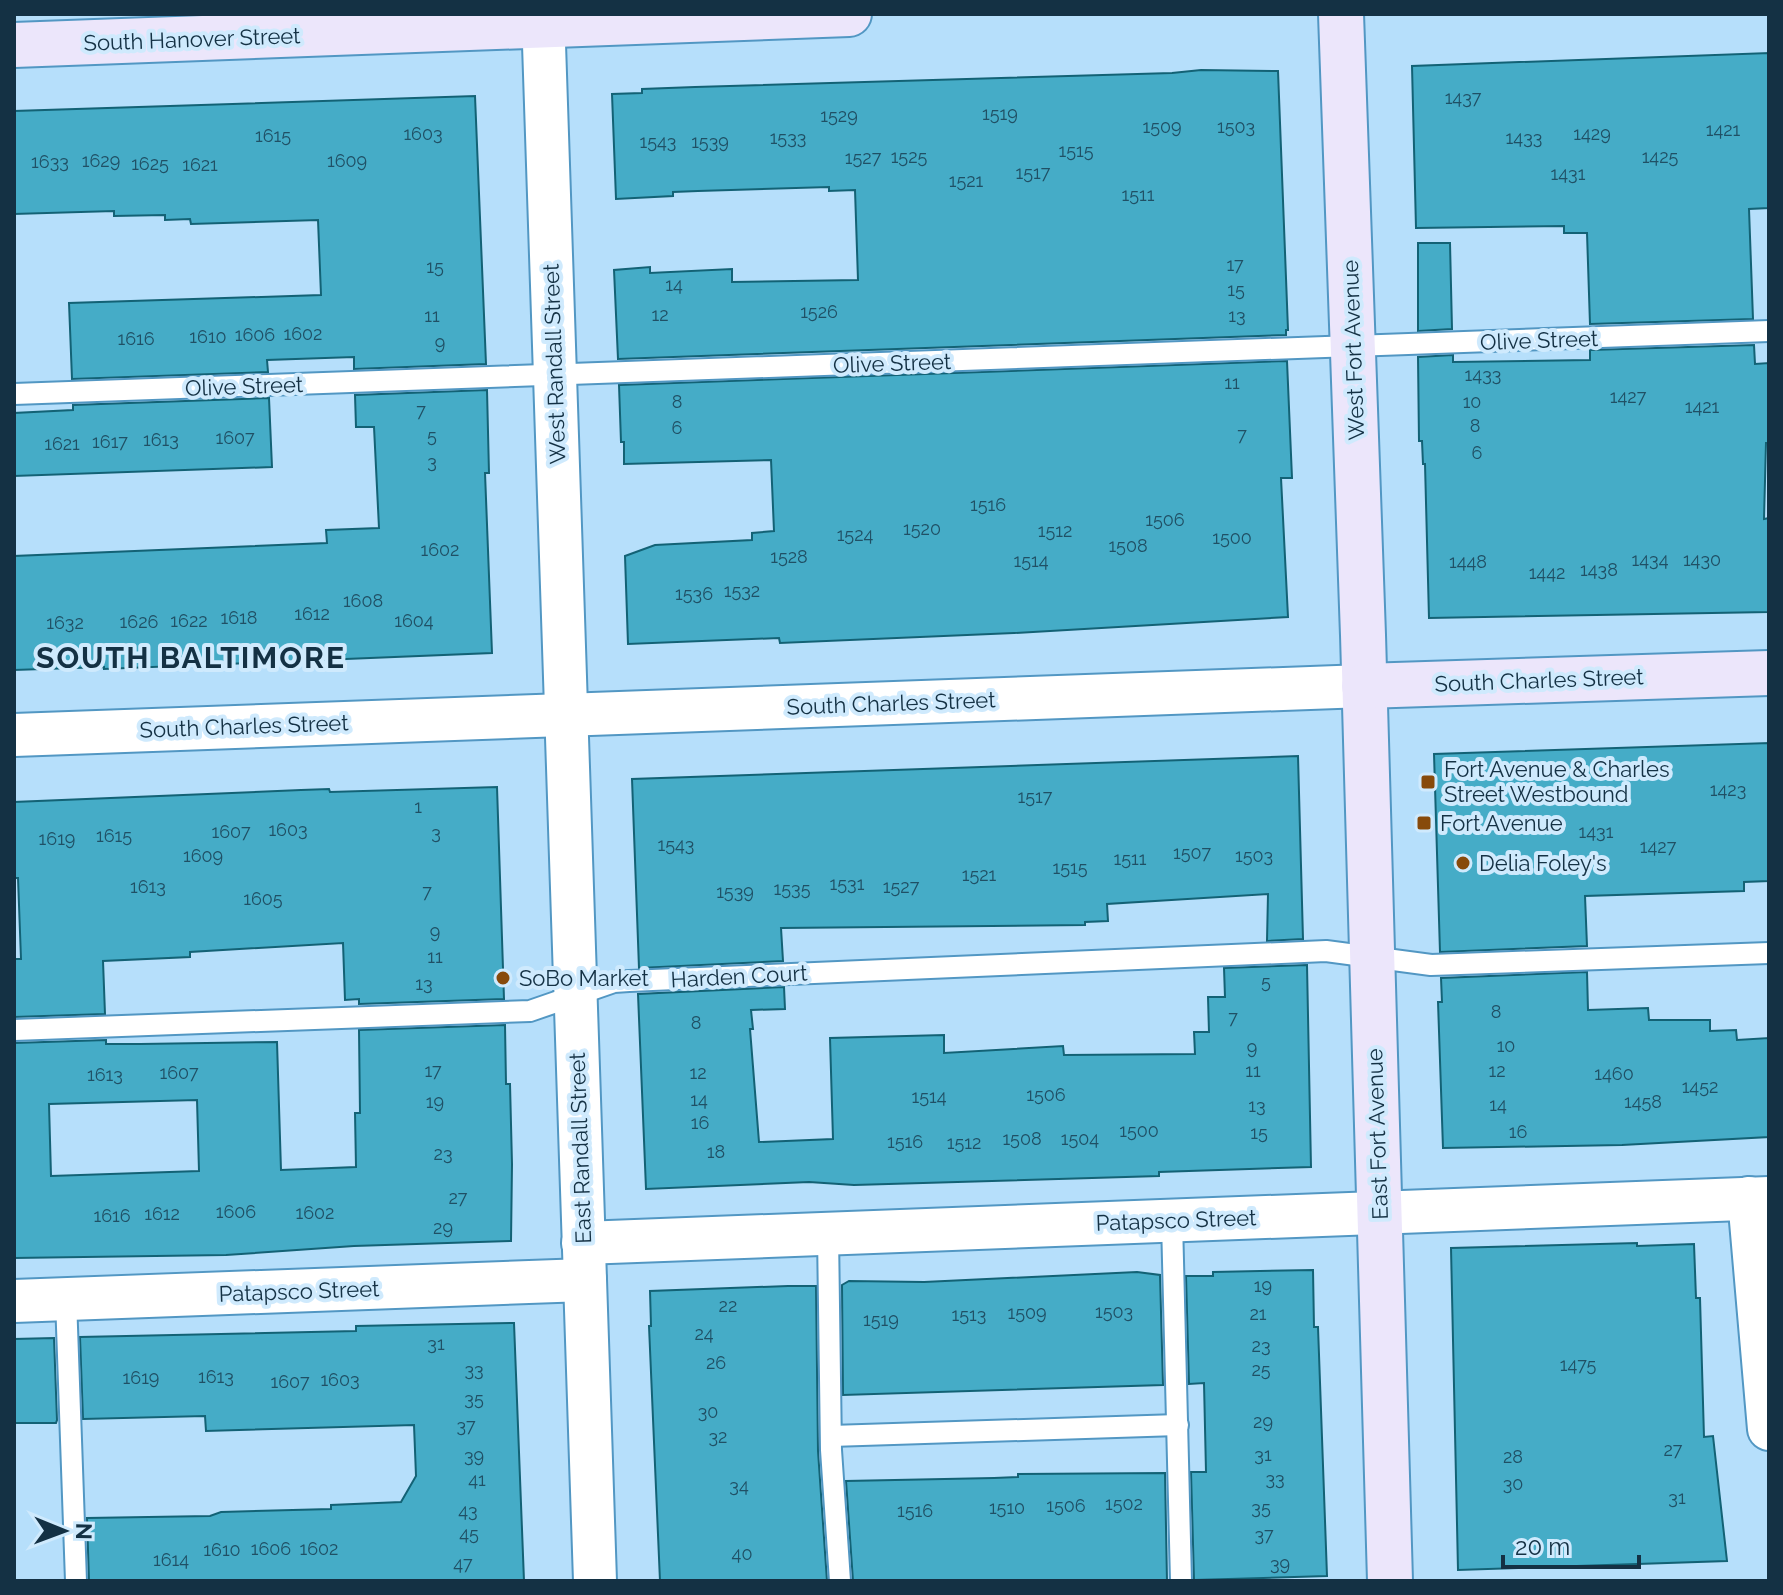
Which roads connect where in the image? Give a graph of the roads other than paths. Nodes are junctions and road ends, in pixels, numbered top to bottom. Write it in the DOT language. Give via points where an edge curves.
graph roads {
  1 [pos="849,14"];
  2 [pos="1341,14"];
  3 [pos="543,20"];
  4 [pos="14,45"];
  5 [pos="1769,331"];
  6 [pos="1353,347"];
  7 [pos="554,375"];
  8 [pos="14,394"];
  9 [pos="1769,673"];
  10 [pos="1364,686"];
  11 [pos="566,714"];
  12 [pos="14,735"];
  13 [pos="1769,953"];
  14 [pos="1372,957"];
  15 [pos="575,996"];
  16 [pos="14,1030"];
  17 [pos="1759,1198"];
  18 [pos="1379,1212"];
  19 [pos="1172,1221"];
  20 [pos="828,1234"];
  21 [pos="584,1262"];
  22 [pos="66,1299"];
  23 [pos="14,1301"];
  24 [pos="1768,1413"];
  25 [pos="1178,1425"];
  26 [pos="831,1436"];
  27 [pos="76,1581"];
  28 [pos="595,1581"];
  29 [pos="840,1581"];
  30 [pos="1181,1581"];
  31 [pos="1390,1581"];
  1 -- 3 [label="street, South Hanover Street"];
  2 -- 6 [label="street, West Fort Avenue"];
  3 -- 4 [label="street, South Hanover Street"];
  3 -- 7 [label="street, West Randall Street"];
  5 -- 6 [label="lane, Olive Street"];
  6 -- 7 [label="lane, Olive Street"];
  6 -- 10 [label="street, West Fort Avenue"];
  7 -- 8 [label="lane, Olive Street"];
  7 -- 11 [label="street, West Randall Street"];
  9 -- 10 [label="street, South Charles Street"];
  10 -- 11 [label="street, South Charles Street"];
  10 -- 14 [label="street, East Fort Avenue"];
  11 -- 12 [label="street, South Charles Street"];
  11 -- 15 [label="street, East Randall Street"];
  13 -- 14 [label="lane, Harden Court" via="1431,965"];
  14 -- 15 [label="lane, Harden Court" via="1326,951 629,981"];
  14 -- 18 [label="street, East Fort Avenue"];
  15 -- 16 [label="lane, Harden Court" via="530,1011"];
  15 -- 21 [label="street, East Randall Street"];
  17 -- 18 [label="street, Patapsco Street"];
  17 -- 24 [label="street"];
  18 -- 19 [label="street, Patapsco Street"];
  18 -- 31 [label="street, East Fort Avenue"];
  19 -- 20 [label="street, Patapsco Street"];
  19 -- 25 [label="lane"];
  20 -- 21 [label="street, Patapsco Street"];
  20 -- 26 [label="lane"];
  21 -- 22 [label="street, Patapsco Street"];
  21 -- 28 [label="street, East Randall Street"];
  22 -- 23 [label="street, Patapsco Street"];
  22 -- 27 [label="lane"];
  25 -- 26 [label="lane"];
  25 -- 30 [label="lane"];
  26 -- 29 [label="lane"];
}
